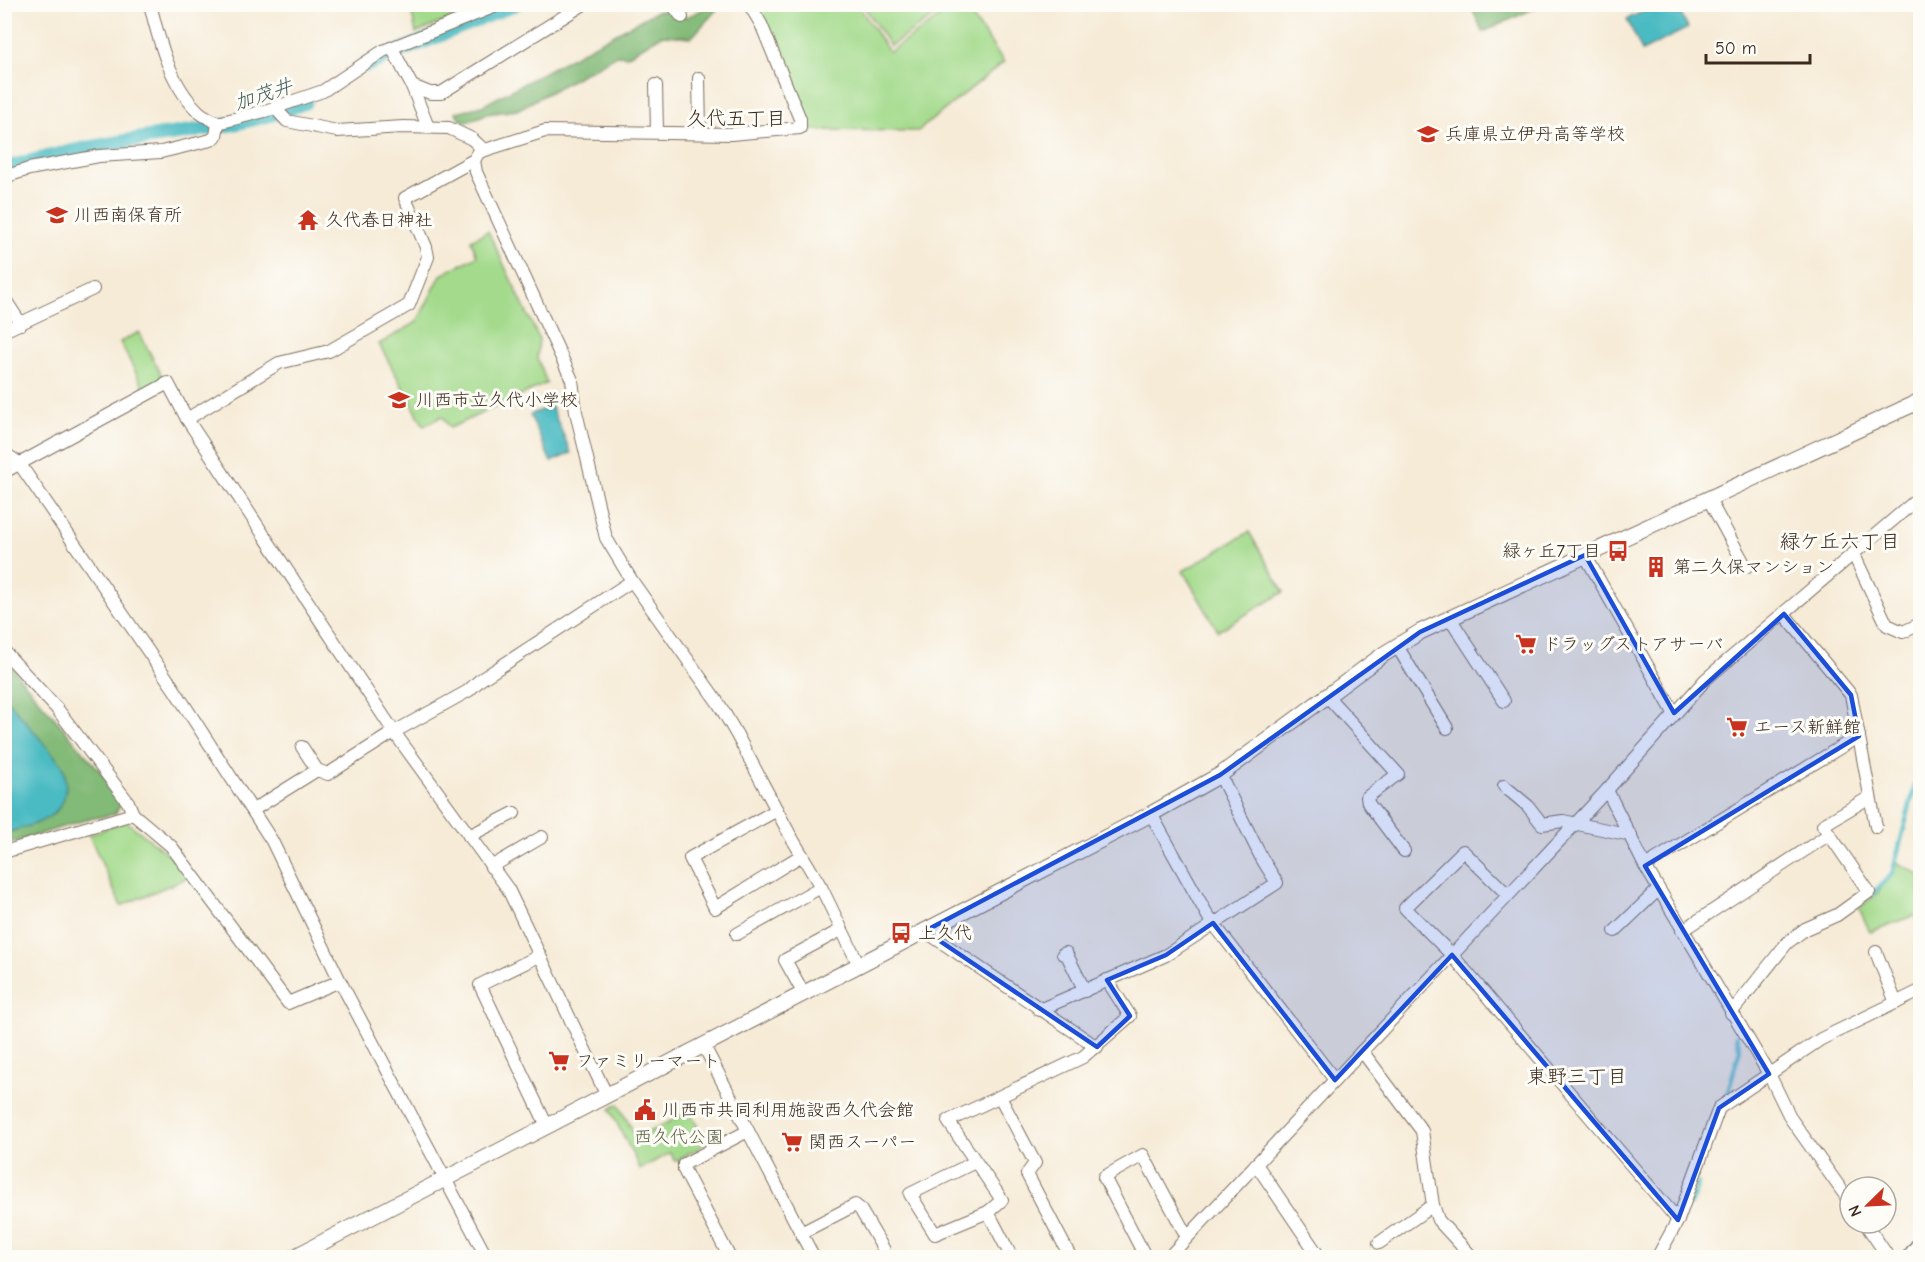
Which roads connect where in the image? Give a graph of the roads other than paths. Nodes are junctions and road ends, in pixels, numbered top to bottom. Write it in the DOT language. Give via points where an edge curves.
graph roads {
  1 [pos="150,4"];
  2 [pos="501,4"];
  3 [pos="584,4"];
  4 [pos="672,4"];
  5 [pos="749,4"];
  6 [pos="682,17"];
  7 [pos="392,48"];
  8 [pos="699,78"];
  9 [pos="656,85"];
  10 [pos="412,86"];
  11 [pos="275,108"];
  12 [pos="218,123"];
  13 [pos="428,127"];
  14 [pos="657,132"];
  15 [pos="700,133"];
  16 [pos="484,150"];
  17 [pos="474,160"];
  18 [pos="4,177"];
  19 [pos="93,289"];
  20 [pos="4,298"];
  21 [pos="21,324"];
  22 [pos="4,331"];
  23 [pos="1920,401"];
  24 [pos="187,419"];
  25 [pos="4,453"];
  26 [pos="19,463"];
  27 [pos="4,472"];
  28 [pos="1708,498"];
  29 [pos="1920,498"];
  30 [pos="1585,555"];
  31 [pos="1854,555"];
  32 [pos="1746,567"];
  33 [pos="632,581"];
  34 [pos="1784,614"];
  35 [pos="1450,618"];
  36 [pos="1920,624"];
  37 [pos="1397,646"];
  38 [pos="4,651"];
  39 [pos="1328,697"];
  40 [pos="1504,701"];
  41 [pos="1674,713"];
  42 [pos="1447,728"];
  43 [pos="394,732"];
  44 [pos="1859,736"];
  45 [pos="302,747"];
  46 [pos="317,770"];
  47 [pos="1220,775"];
  48 [pos="1504,786"];
  49 [pos="1607,790"];
  50 [pos="1870,797"];
  51 [pos="253,810"];
  52 [pos="777,810"];
  53 [pos="514,813"];
  54 [pos="133,814"];
  55 [pos="1150,814"];
  56 [pos="1575,824"];
  57 [pos="1876,827"];
  58 [pos="1630,835"];
  59 [pos="1828,835"];
  60 [pos="469,836"];
  61 [pos="542,837"];
  62 [pos="1404,851"];
  63 [pos="4,852"];
  64 [pos="802,855"];
  65 [pos="1645,866"];
  66 [pos="491,867"];
  67 [pos="821,887"];
  68 [pos="1658,890"];
  69 [pos="1508,895"];
  70 [pos="1213,923"];
  71 [pos="841,930"];
  72 [pos="925,930"];
  73 [pos="1615,931"];
  74 [pos="1682,931"];
  75 [pos="737,934"];
  76 [pos="1876,952"];
  77 [pos="1066,953"];
  78 [pos="1452,955"];
  79 [pos="539,956"];
  80 [pos="859,965"];
  81 [pos="1107,980"];
  82 [pos="340,981"];
  83 [pos="1085,991"];
  84 [pos="1920,991"];
  85 [pos="804,994"];
  86 [pos="1896,1003"];
  87 [pos="1039,1010"];
  88 [pos="1731,1013"];
  89 [pos="704,1046"];
  90 [pos="1097,1047"];
  91 [pos="1362,1051"];
  92 [pos="1769,1074"];
  93 [pos="1335,1080"];
  94 [pos="607,1096"];
  95 [pos="1000,1097"];
  96 [pos="547,1126"];
  97 [pos="748,1131"];
  98 [pos="975,1162"];
  99 [pos="1256,1164"];
  100 [pos="445,1178"];
  101 [pos="1838,1185"];
  102 [pos="1433,1205"];
  103 [pos="988,1212"];
  104 [pos="1678,1220"];
  105 [pos="801,1233"];
  106 [pos="1873,1235"];
  107 [pos="1187,1237"];
  108 [pos="1379,1243"];
  109 [pos="1920,1245"];
  110 [pos="292,1257"];
  111 [pos="486,1257"];
  112 [pos="729,1257"];
  113 [pos="814,1257"];
  114 [pos="882,1257"];
  115 [pos="1012,1257"];
  116 [pos="1071,1257"];
  117 [pos="1146,1257"];
  118 [pos="1168,1257"];
  119 [pos="1320,1257"];
  120 [pos="1473,1257"];
  121 [pos="1657,1257"];
  122 [pos="1889,1257"];
  123 [pos="1910,1257"];
  1 -- 12 [label="street" via="177,83 198,113"];
  2 -- 7 [label="street"];
  3 -- 10 [label="street" via="441,93"];
  4 -- 6 [label="street"];
  5 -- 15 [label="street" via="796,110 800,128"];
  7 -- 10 [label="street"];
  7 -- 11 [label="street" via="363,62 323,91"];
  8 -- 15 [label="street"];
  9 -- 14 [label="street"];
  10 -- 13 [label="street"];
  11 -- 12 [label="street"];
  11 -- 13 [label="street" via="287,121 337,131"];
  12 -- 18 [label="street" via="216,136 211,140 161,152 99,156"];
  13 -- 16 [label="street" via="449,128 472,138"];
  14 -- 15 [label="street"];
  14 -- 16 [label="street" via="545,131"];
  16 -- 17 [label="street"];
  17 -- 24 [label="street" via="405,198 428,257 409,305 329,351 279,363"];
  17 -- 33 [label="street" via="476,172 572,380 606,538"];
  19 -- 21 [label="street"];
  20 -- 21 [label="street"];
  21 -- 22 [label="street"];
  23 -- 28 [label="street"];
  24 -- 26 [label="street" via="168,383"];
  24 -- 43 [label="street"];
  25 -- 26 [label="street"];
  26 -- 27 [label="street"];
  26 -- 51 [label="street"];
  28 -- 30 [label="street"];
  28 -- 32 [label="street"];
  29 -- 31 [label="street"];
  30 -- 35 [label="street"];
  30 -- 41 [label="street"];
  31 -- 34 [label="street"];
  31 -- 36 [label="street" via="1887,625 1903,632"];
  33 -- 43 [label="street" via="468,691"];
  33 -- 52 [label="street" via="719,704"];
  34 -- 41 [label="street" via="1706,680"];
  34 -- 44 [label="street" via="1851,695"];
  35 -- 37 [label="street"];
  35 -- 40 [label="street"];
  37 -- 39 [label="street"];
  37 -- 42 [label="street"];
  38 -- 54 [label="street" via="58,710"];
  39 -- 47 [label="street"];
  39 -- 62 [label="street" via="1398,774 1367,797"];
  41 -- 49 [label="street"];
  43 -- 46 [label="street" via="328,774"];
  43 -- 60 [label="street"];
  44 -- 50 [label="street"];
  44 -- 65 [label="street"];
  45 -- 46 [label="street"];
  46 -- 51 [label="street"];
  47 -- 55 [label="street"];
  47 -- 70 [label="street" via="1277,883"];
  48 -- 56 [label="street" via="1542,824"];
  49 -- 56 [label="street"];
  49 -- 58 [label="street"];
  50 -- 57 [label="street"];
  50 -- 59 [label="street" via="1823,825"];
  51 -- 82 [label="street"];
  52 -- 64 [label="street"];
  52 -- 64 [label="street" via="690,858 715,908"];
  53 -- 60 [label="street"];
  54 -- 63 [label="street"];
  54 -- 82 [label="street" via="171,846 288,1003"];
  55 -- 70 [label="street"];
  55 -- 72 [label="street"];
  56 -- 58 [label="street"];
  56 -- 69 [label="street"];
  58 -- 65 [label="street"];
  59 -- 74 [label="street"];
  59 -- 88 [label="street" via="1869,892 1838,915 1805,929 1786,943"];
  60 -- 66 [label="street"];
  61 -- 66 [label="street"];
  64 -- 67 [label="street"];
  65 -- 68 [label="street"];
  66 -- 79 [label="street" via="508,889"];
  67 -- 71 [label="street"];
  67 -- 75 [label="street"];
  68 -- 73 [label="street"];
  68 -- 74 [label="street"];
  69 -- 78 [label="street"];
  69 -- 78 [label="street" via="1463,851 1405,908"];
  70 -- 81 [label="street" via="1166,955"];
  70 -- 93 [label="street"];
  71 -- 80 [label="street"];
  71 -- 85 [label="street" via="785,960"];
  72 -- 80 [label="street"];
  72 -- 87 [label="street"];
  74 -- 88 [label="street"];
  76 -- 86 [label="street"];
  77 -- 83 [label="street"];
  78 -- 91 [label="street"];
  78 -- 104 [label="street"];
  79 -- 94 [label="street"];
  79 -- 96 [label="street" via="480,985"];
  80 -- 85 [label="street"];
  81 -- 83 [label="street"];
  81 -- 90 [label="street" via="1130,1016"];
  82 -- 100 [label="street"];
  83 -- 87 [label="street"];
  84 -- 86 [label="street"];
  85 -- 89 [label="street"];
  86 -- 92 [label="street" via="1821,1039"];
  87 -- 90 [label="street"];
  88 -- 92 [label="street"];
  89 -- 94 [label="street"];
  89 -- 97 [label="street"];
  90 -- 95 [label="street"];
  91 -- 93 [label="street"];
  91 -- 102 [label="street" via="1422,1131"];
  92 -- 101 [label="street" via="1791,1119"];
  92 -- 104 [label="street" via="1719,1108"];
  93 -- 99 [label="street"];
  94 -- 96 [label="street"];
  95 -- 98 [label="street" via="948,1121"];
  95 -- 116 [label="street" via="1035,1163 1027,1174"];
  96 -- 100 [label="street"];
  97 -- 105 [label="street"];
  97 -- 112 [label="street" via="684,1164"];
  98 -- 103 [label="street" via="1002,1200"];
  98 -- 103 [label="street" via="910,1194 936,1234"];
  99 -- 107 [label="street"];
  99 -- 119 [label="street"];
  100 -- 110 [label="street"];
  100 -- 111 [label="street"];
  102 -- 108 [label="street"];
  102 -- 120 [label="street" via="1438,1220"];
  103 -- 115 [label="street"];
  104 -- 121 [label="street"];
  105 -- 113 [label="street"];
  105 -- 114 [label="street" via="855,1205 884,1250"];
  106 -- 122 [label="street"];
  107 -- 117 [label="street" via="1143,1155 1135,1158 1104,1177"];
  107 -- 118 [label="street"];
  109 -- 123 [label="main road"];
}
